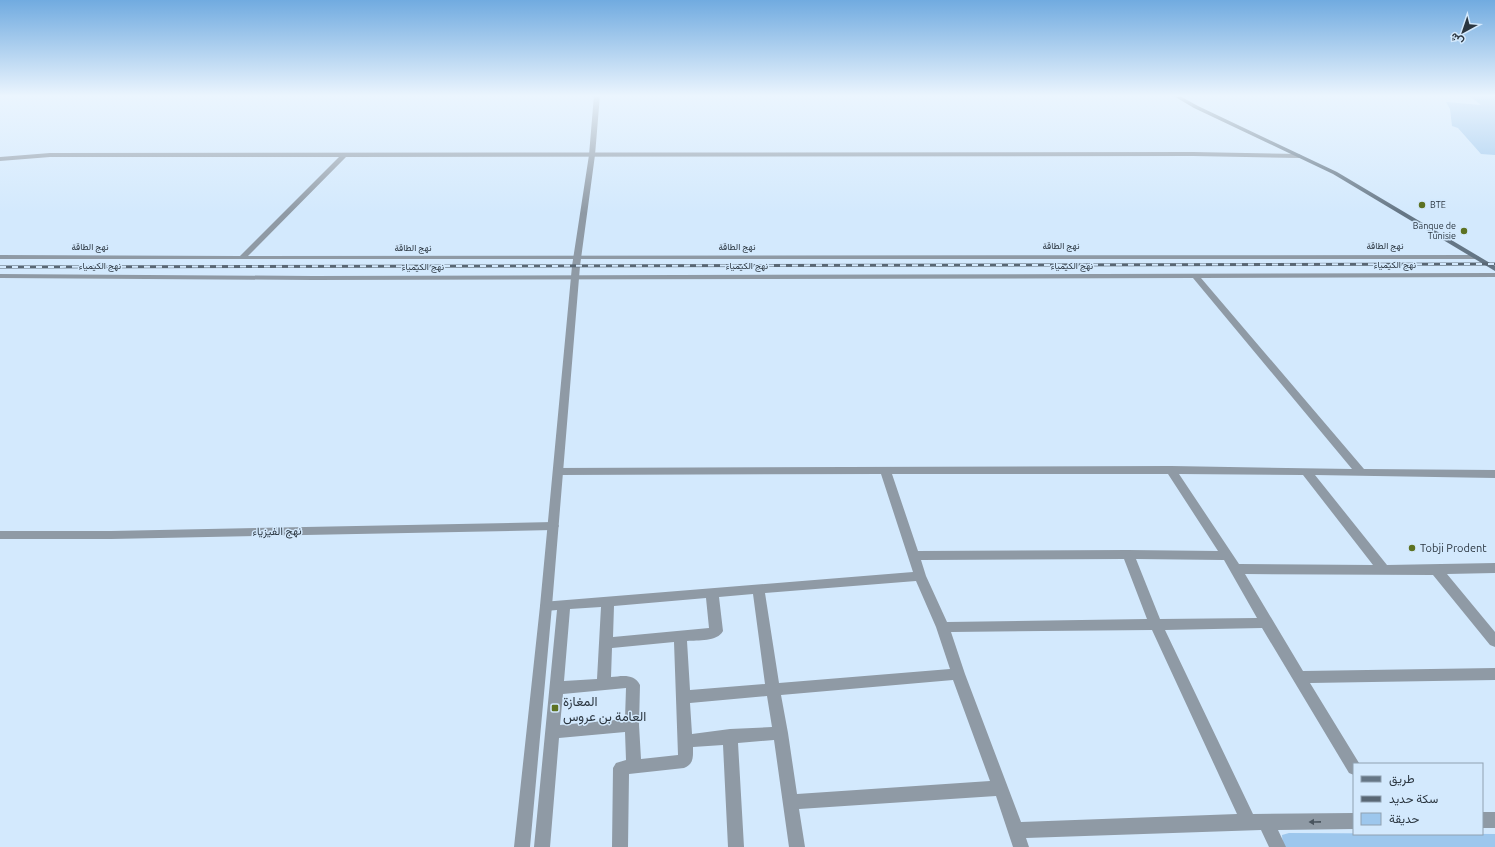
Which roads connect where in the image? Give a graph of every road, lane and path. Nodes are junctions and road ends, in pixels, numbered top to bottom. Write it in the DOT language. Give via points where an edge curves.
graph roads {
  1 [pos="594,135"];
  2 [pos="1254,135"];
  3 [pos="344,155"];
  4 [pos="592,155"];
  5 [pos="1299,156"];
  6 [pos="0,159"];
  7 [pos="1475,256"];
  8 [pos="0,257"];
  9 [pos="577,257"];
  10 [pos="242,258"];
  11 [pos="1495,268"];
  12 [pos="1495,275"];
  13 [pos="0,276"];
  14 [pos="575,276"];
  15 [pos="1195,276"];
  16 [pos="558,470"];
  17 [pos="885,470"];
  18 [pos="1171,470"];
  19 [pos="1306,472"];
  20 [pos="1361,472"];
  21 [pos="1495,474"];
  22 [pos="553,526"];
  23 [pos="0,534"];
  24 [pos="1128,554"];
  25 [pos="913,556"];
  26 [pos="1228,556"];
  27 [pos="1495,568"];
  28 [pos="1236,569"];
  29 [pos="1383,569"];
  30 [pos="1436,570"];
  31 [pos="920,576"];
  32 [pos="758,589"];
  33 [pos="712,593"];
  34 [pos="608,601"];
  35 [pos="564,605"];
  36 [pos="546,606"];
  37 [pos="1266,623"];
  38 [pos="1156,625"];
  39 [pos="943,627"];
  40 [pos="680,637"];
  41 [pos="1495,641"];
  42 [pos="606,643"];
  43 [pos="958,674"];
  44 [pos="1495,674"];
  45 [pos="1300,677"];
  46 [pos="604,684"];
  47 [pos="556,688"];
  48 [pos="774,689"];
  49 [pos="682,697"];
  50 [pos="632,725"];
  51 [pos="552,732"];
  52 [pos="781,732"];
  53 [pos="730,736"];
  54 [pos="685,741"];
  55 [pos="634,765"];
  56 [pos="1353,766"];
  57 [pos="1000,788"];
  58 [pos="790,802"];
  59 [pos="1483,820"];
  60 [pos="1495,820"];
  61 [pos="1353,821"];
  62 [pos="1249,822"];
  63 [pos="1266,823"];
  64 [pos="1016,830"];
  65 [pos="522,847"];
  66 [pos="542,847"];
  67 [pos="620,847"];
  68 [pos="736,847"];
  69 [pos="797,847"];
  70 [pos="1021,847"];
  71 [pos="1278,847"];
  1 -- 4 [label="street"];
  2 -- 5 [label="main road"];
  3 -- 4 [label="street"];
  3 -- 6 [label="street" via="50,155"];
  3 -- 10 [label="street"];
  4 -- 5 [label="street"];
  4 -- 9 [label="street"];
  5 -- 7 [label="main road" via="1335,173"];
  7 -- 9 [label="street, نهج الطاقة"];
  7 -- 11 [label="main road"];
  8 -- 10 [label="street, نهج الطاقة"];
  9 -- 10 [label="street, نهج الطاقة"];
  9 -- 14 [label="street"];
  12 -- 15 [label="street, نهج الكيمياء"];
  13 -- 14 [label="street, نهج الكيمياء"];
  14 -- 15 [label="street, نهج الكيمياء"];
  14 -- 16 [label="street"];
  15 -- 20 [label="street"];
  16 -- 17 [label="street"];
  16 -- 22 [label="street"];
  17 -- 18 [label="street"];
  17 -- 25 [label="street"];
  18 -- 19 [label="street"];
  18 -- 26 [label="street"];
  19 -- 20 [label="street"];
  19 -- 29 [label="street"];
  20 -- 21 [label="street"];
  22 -- 23 [label="street, نهج الفيزياء" via="119,535"];
  22 -- 36 [label="street"];
  24 -- 25 [label="street"];
  24 -- 26 [label="street"];
  24 -- 38 [label="street"];
  25 -- 31 [label="street"];
  26 -- 28 [label="street"];
  27 -- 30 [label="street"];
  28 -- 29 [label="street"];
  28 -- 37 [label="street"];
  29 -- 30 [label="street"];
  30 -- 41 [label="street"];
  31 -- 32 [label="street"];
  31 -- 39 [label="street"];
  32 -- 33 [label="street"];
  32 -- 48 [label="street"];
  33 -- 34 [label="street"];
  33 -- 40 [label="street" via="715,632"];
  34 -- 35 [label="street"];
  34 -- 42 [label="street"];
  35 -- 36 [label="street"];
  35 -- 47 [label="street"];
  36 -- 65 [label="street"];
  37 -- 38 [label="street"];
  37 -- 45 [label="street"];
  38 -- 39 [label="street"];
  38 -- 62 [label="street"];
  39 -- 43 [label="street"];
  40 -- 42 [label="street"];
  40 -- 49 [label="street"];
  42 -- 46 [label="street"];
  43 -- 48 [label="street"];
  43 -- 57 [label="street"];
  44 -- 45 [label="street"];
  45 -- 56 [label="street"];
  46 -- 47 [label="street"];
  46 -- 50 [label="street" via="628,682 633,685"];
  47 -- 51 [label="street"];
  48 -- 49 [label="street"];
  48 -- 52 [label="street"];
  49 -- 54 [label="street"];
  50 -- 51 [label="street"];
  50 -- 55 [label="street"];
  51 -- 66 [label="street"];
  52 -- 53 [label="street"];
  52 -- 58 [label="street"];
  53 -- 54 [label="street"];
  53 -- 68 [label="street"];
  54 -- 55 [label="street" via="684,761"];
  55 -- 67 [label="street" via="620,769"];
  57 -- 58 [label="street"];
  57 -- 64 [label="street"];
  58 -- 69 [label="street"];
  59 -- 60 [label="street"];
  61 -- 63 [label="street, one-way"];
  62 -- 63 [label="street"];
  62 -- 64 [label="street"];
  63 -- 71 [label="street"];
  64 -- 70 [label="street"];
}
